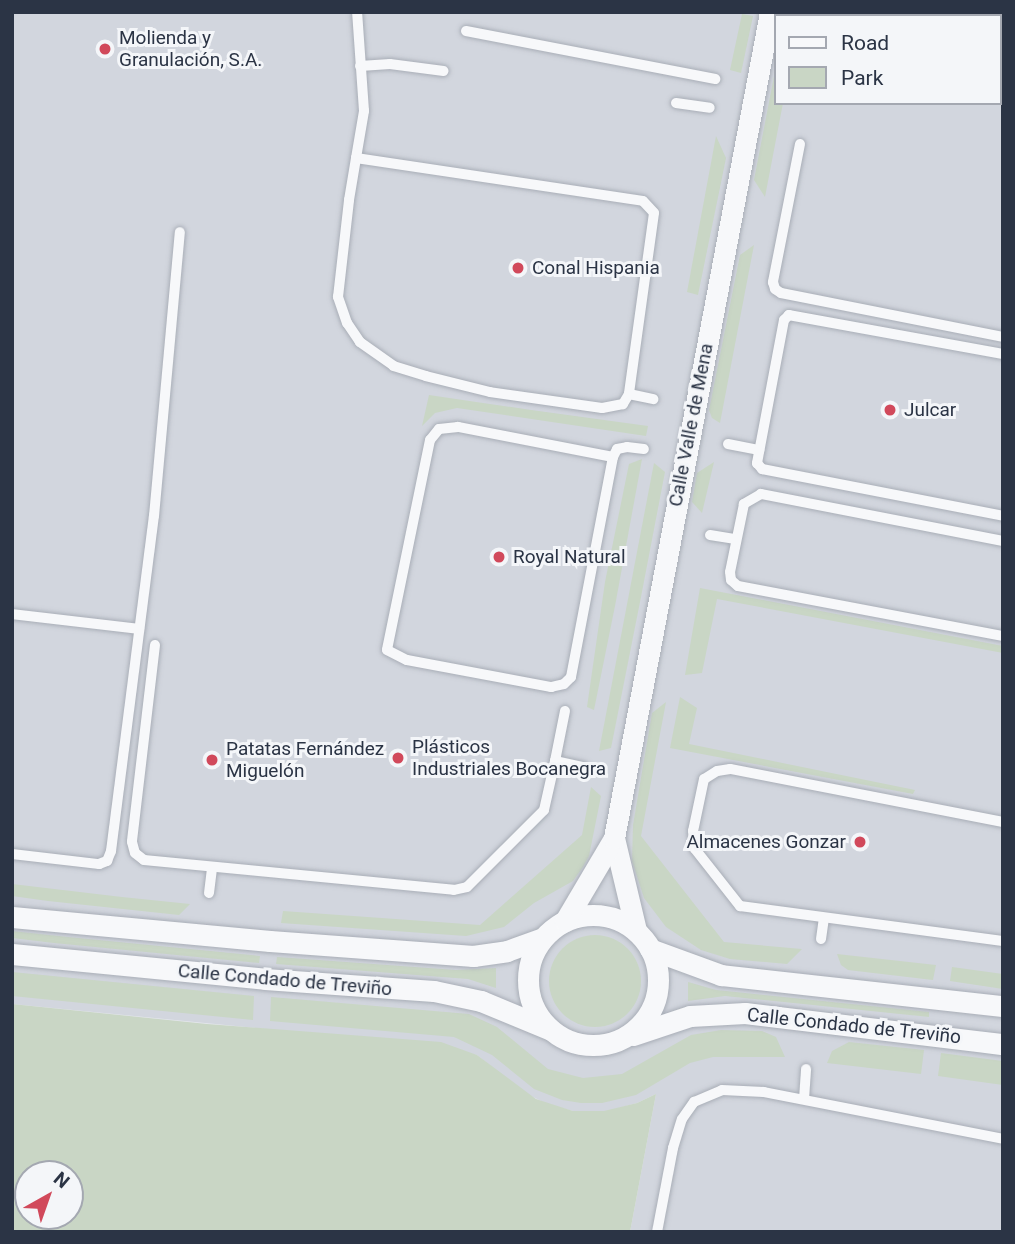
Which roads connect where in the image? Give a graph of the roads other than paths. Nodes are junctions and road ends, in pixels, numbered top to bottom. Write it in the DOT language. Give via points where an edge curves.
graph roads {
  1 [pos="357,12"];
  2 [pos="770,12"];
  3 [pos="466,31"];
  4 [pos="360,66"];
  5 [pos="444,71"];
  6 [pos="715,79"];
  7 [pos="676,103"];
  8 [pos="710,108"];
  9 [pos="800,144"];
  10 [pos="356,158"];
  11 [pos="180,232"];
  12 [pos="1003,337"];
  13 [pos="1003,354"];
  14 [pos="629,394"];
  15 [pos="653,399"];
  16 [pos="728,444"];
  17 [pos="644,449"];
  18 [pos="759,450"];
  19 [pos="613,457"];
  20 [pos="1003,516"];
  21 [pos="710,535"];
  22 [pos="736,539"];
  23 [pos="1003,541"];
  24 [pos="12,614"];
  25 [pos="138,629"];
  26 [pos="1003,636"];
  27 [pos="155,645"];
  28 [pos="565,711"];
  29 [pos="555,761"];
  30 [pos="583,767"];
  31 [pos="1003,822"];
  32 [pos="614,838"];
  33 [pos="12,854"];
  34 [pos="212,867"];
  35 [pos="209,892"];
  36 [pos="12,917"];
  37 [pos="824,918"];
  38 [pos="565,921"];
  39 [pos="636,930"];
  40 [pos="543,938"];
  41 [pos="821,939"];
  42 [pos="1003,941"];
  43 [pos="650,948"];
  44 [pos="12,954"];
  45 [pos="1003,1006"];
  46 [pos="551,1030"];
  47 [pos="624,1038"];
  48 [pos="1003,1044"];
  49 [pos="806,1069"];
  50 [pos="804,1098"];
  51 [pos="1003,1139"];
  52 [pos="657,1232"];
  1 -- 4 [label="lane"];
  2 -- 32 [label="street, Calle Valle de Mena"];
  3 -- 6 [label="lane"];
  4 -- 5 [label="lane" via="390,64"];
  4 -- 10 [label="lane" via="364,111"];
  7 -- 8 [label="lane"];
  9 -- 12 [label="lane" via="778,224 775,289"];
  10 -- 14 [label="lane" via="338,297 341,312 360,342 394,366 491,392 602,408 623,404"];
  10 -- 14 [label="lane" via="643,201 654,213"];
  11 -- 25 [label="lane" via="155,503"];
  13 -- 18 [label="lane" via="789,315 784,320"];
  14 -- 15 [label="lane"];
  16 -- 18 [label="lane"];
  17 -- 19 [label="lane" via="617,449"];
  18 -- 20 [label="lane" via="757,463 762,469"];
  19 -- 19 [label="lane" via="571,677 564,684 551,687 407,660 387,650 430,440 439,429 458,427"];
  21 -- 22 [label="lane"];
  22 -- 23 [label="lane" via="744,504 761,494"];
  22 -- 26 [label="lane" via="730,572 738,586"];
  24 -- 25 [label="lane"];
  25 -- 33 [label="lane" via="107,861 99,864"];
  27 -- 34 [label="lane" via="132,842 135,853 144,860"];
  28 -- 29 [label="lane"];
  29 -- 30 [label="lane"];
  29 -- 34 [label="lane" via="544,810 467,887 454,890"];
  31 -- 37 [label="lane" via="730,769 704,779 693,831 695,849 740,906"];
  32 -- 38 [label="street, Calle Valle de Mena"];
  32 -- 39 [label="street, Calle Valle de Mena"];
  34 -- 35 [label="lane"];
  36 -- 40 [label="street, Calle Condado de Treviño" via="473,956 507,951"];
  37 -- 41 [label="lane"];
  37 -- 42 [label="lane"];
  38 -- 39 [label="street" via="602,915"];
  38 -- 40 [label="street"];
  39 -- 43 [label="street"];
  40 -- 46 [label="street" via="530,965 529,996"];
  43 -- 45 [label="street, Calle Condado de Treviño" via="721,975"];
  43 -- 47 [label="street" via="658,968 653,1009 641,1026"];
  44 -- 46 [label="street, Calle Condado de Treviño" via="434,992 481,1001"];
  46 -- 47 [label="street" via="586,1046"];
  47 -- 48 [label="street, Calle Condado de Treviño" via="690,1016 720,1013 787,1016"];
  49 -- 50 [label="lane"];
  50 -- 51 [label="lane"];
  50 -- 52 [label="lane" via="722,1090 694,1102 682,1119 673,1148"];
}
